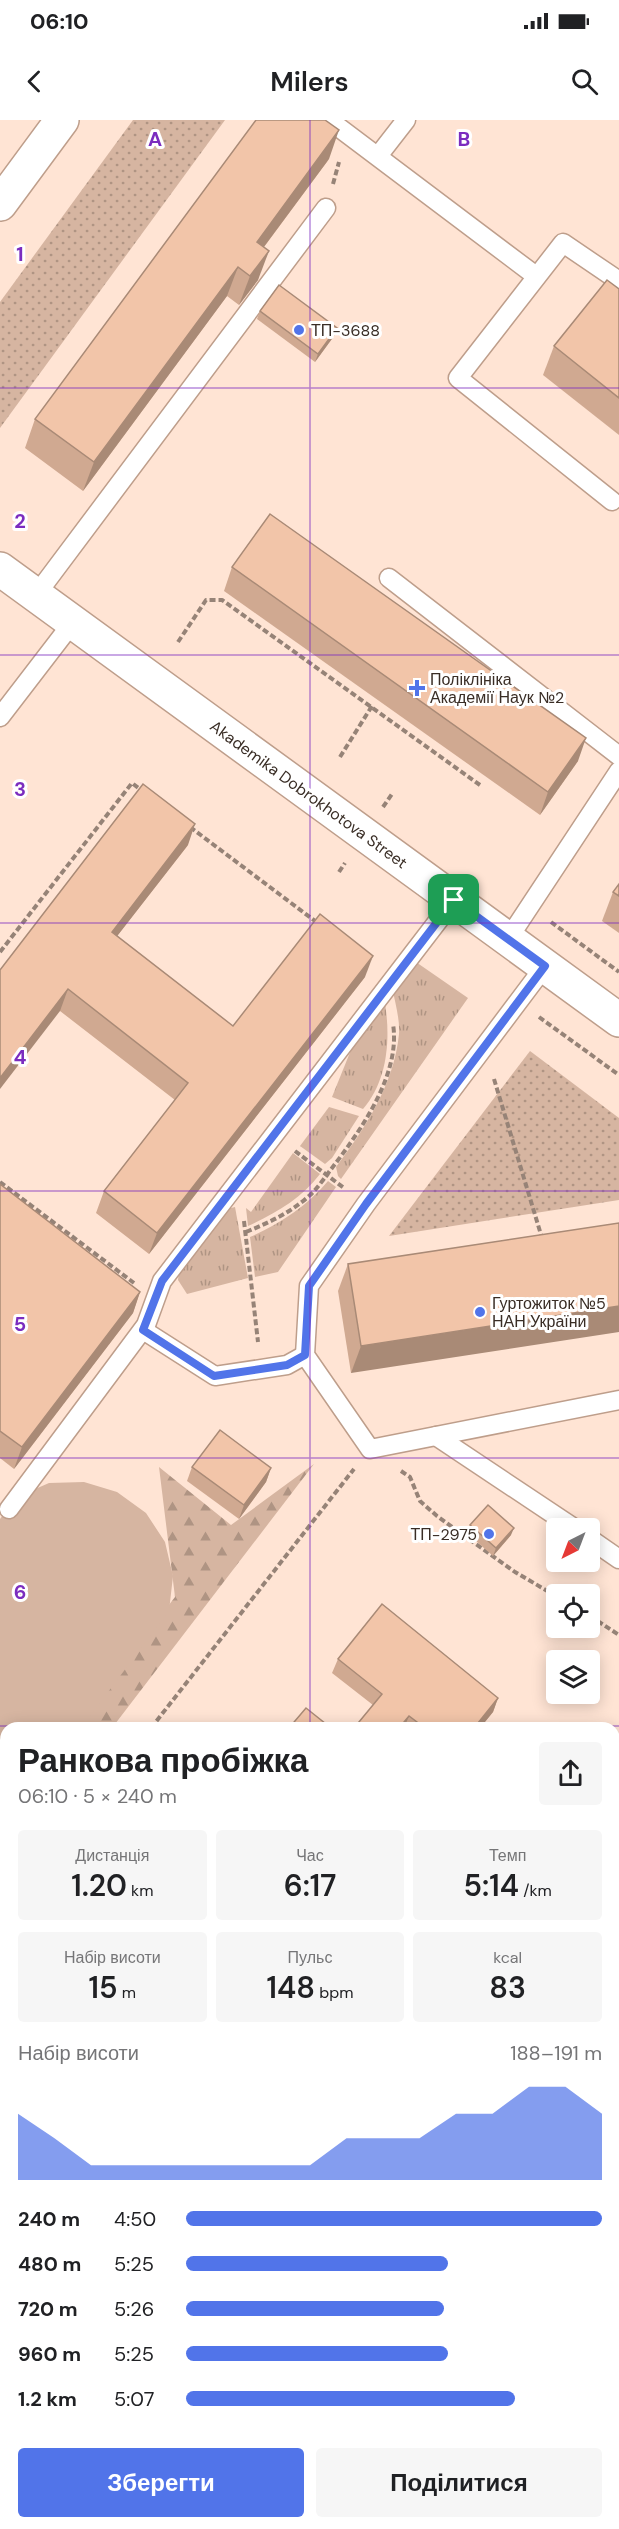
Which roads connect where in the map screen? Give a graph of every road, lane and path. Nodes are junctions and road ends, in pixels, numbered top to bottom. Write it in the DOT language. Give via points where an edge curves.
graph roads {
  1 [pos="62,120"];
  2 [pos="329,120"];
  3 [pos="406,120"];
  4 [pos="347,133"];
  5 [pos="378,156"];
  6 [pos="0,204"];
  7 [pos="326,208"];
  8 [pos="536,276"];
  9 [pos="619,281"];
  10 [pos="612,501"];
  11 [pos="0,569"];
  12 [pos="388,578"];
  13 [pos="36,595"];
  14 [pos="73,622"];
  15 [pos="178,642"];
  16 [pos="341,674"];
  17 [pos="336,681"];
  18 [pos="379,701"];
  19 [pos="374,707"];
  20 [pos="0,717"];
  21 [pos="619,756"];
  22 [pos="340,757"];
  23 [pos="619,771"];
  24 [pos="480,785"];
  25 [pos="151,797"];
  26 [pos="188,825"];
  27 [pos="454,900"];
  28 [pos="531,907"];
  29 [pos="328,931"];
  30 [pos="508,939"];
  31 [pos="0,952"];
  32 [pos="545,966"];
  33 [pos="619,972"];
  34 [pos="385,991"];
  35 [pos="519,1002"];
  36 [pos="619,1020"];
  37 [pos="485,1049"];
  38 [pos="619,1075"];
  39 [pos="275,1135"];
  40 [pos="327,1175"];
  41 [pos="0,1182"];
  42 [pos="233,1189"];
  43 [pos="366,1204"];
  44 [pos="246,1232"];
  45 [pos="544,1244"];
  46 [pos="156,1300"];
  47 [pos="143,1330"];
  48 [pos="305,1355"];
  49 [pos="261,1369"];
  50 [pos="619,1400"];
  51 [pos="436,1436"];
  52 [pos="370,1449"];
  53 [pos="410,1477"];
  54 [pos="9,1509"];
  55 [pos="559,1518"];
  56 [pos="600,1546"];
  57 [pos="619,1558"];
  58 [pos="546,1590"];
  59 [pos="600,1623"];
  60 [pos="619,1635"];
  61 [pos="156,1722"];
  1 -- 6 [label="street"];
  2 -- 4 [label="lane"];
  3 -- 5 [label="lane"];
  4 -- 5 [label="lane"];
  4 -- 7 [label="path"];
  5 -- 8 [label="lane"];
  7 -- 13 [label="lane"];
  8 -- 9 [label="lane" via="563,243"];
  8 -- 10 [label="lane" via="458,378"];
  11 -- 13 [label="street, Akademika Dobrokhotova Street"];
  12 -- 21 [label="lane"];
  13 -- 14 [label="street, Akademika Dobrokhotova Street"];
  14 -- 20 [label="lane"];
  14 -- 27 [label="street, Akademika Dobrokhotova Street"];
  15 -- 17 [label="path" via="206,600 222,600"];
  16 -- 17 [label="path"];
  17 -- 19 [label="path"];
  18 -- 19 [label="path"];
  19 -- 22 [label="path"];
  19 -- 24 [label="path"];
  23 -- 28 [label="lane"];
  25 -- 31 [label="path" via="132,783"];
  26 -- 29 [label="path"];
  27 -- 30 [label="street, Akademika Dobrokhotova Street"];
  27 -- 34 [label="lane"];
  28 -- 30 [label="lane"];
  28 -- 33 [label="path"];
  30 -- 32 [label="street, Akademika Dobrokhotova Street"];
  32 -- 35 [label="lane"];
  32 -- 36 [label="street, Akademika Dobrokhotova Street"];
  34 -- 39 [label="lane"];
  34 -- 40 [label="path" via="394,1033 384,1083 371,1112"];
  35 -- 37 [label="lane"];
  35 -- 38 [label="path"];
  37 -- 43 [label="lane"];
  37 -- 45 [label="path"];
  39 -- 40 [label="path"];
  39 -- 42 [label="lane"];
  40 -- 43 [label="path"];
  40 -- 44 [label="path" via="291,1210"];
  41 -- 46 [label="path"];
  42 -- 44 [label="path"];
  42 -- 46 [label="lane" via="162,1281"];
  43 -- 48 [label="lane" via="309,1286"];
  44 -- 49 [label="path"];
  46 -- 47 [label="lane"];
  47 -- 49 [label="lane" via="214,1376"];
  47 -- 54 [label="lane"];
  48 -- 49 [label="lane" via="287,1365"];
  48 -- 52 [label="lane"];
  50 -- 51 [label="lane"];
  51 -- 52 [label="lane"];
  51 -- 55 [label="lane"];
  52 -- 61 [label="path"];
  53 -- 58 [label="path" via="420,1501 437,1516"];
  56 -- 57 [label="lane"];
  59 -- 60 [label="path"];
}
